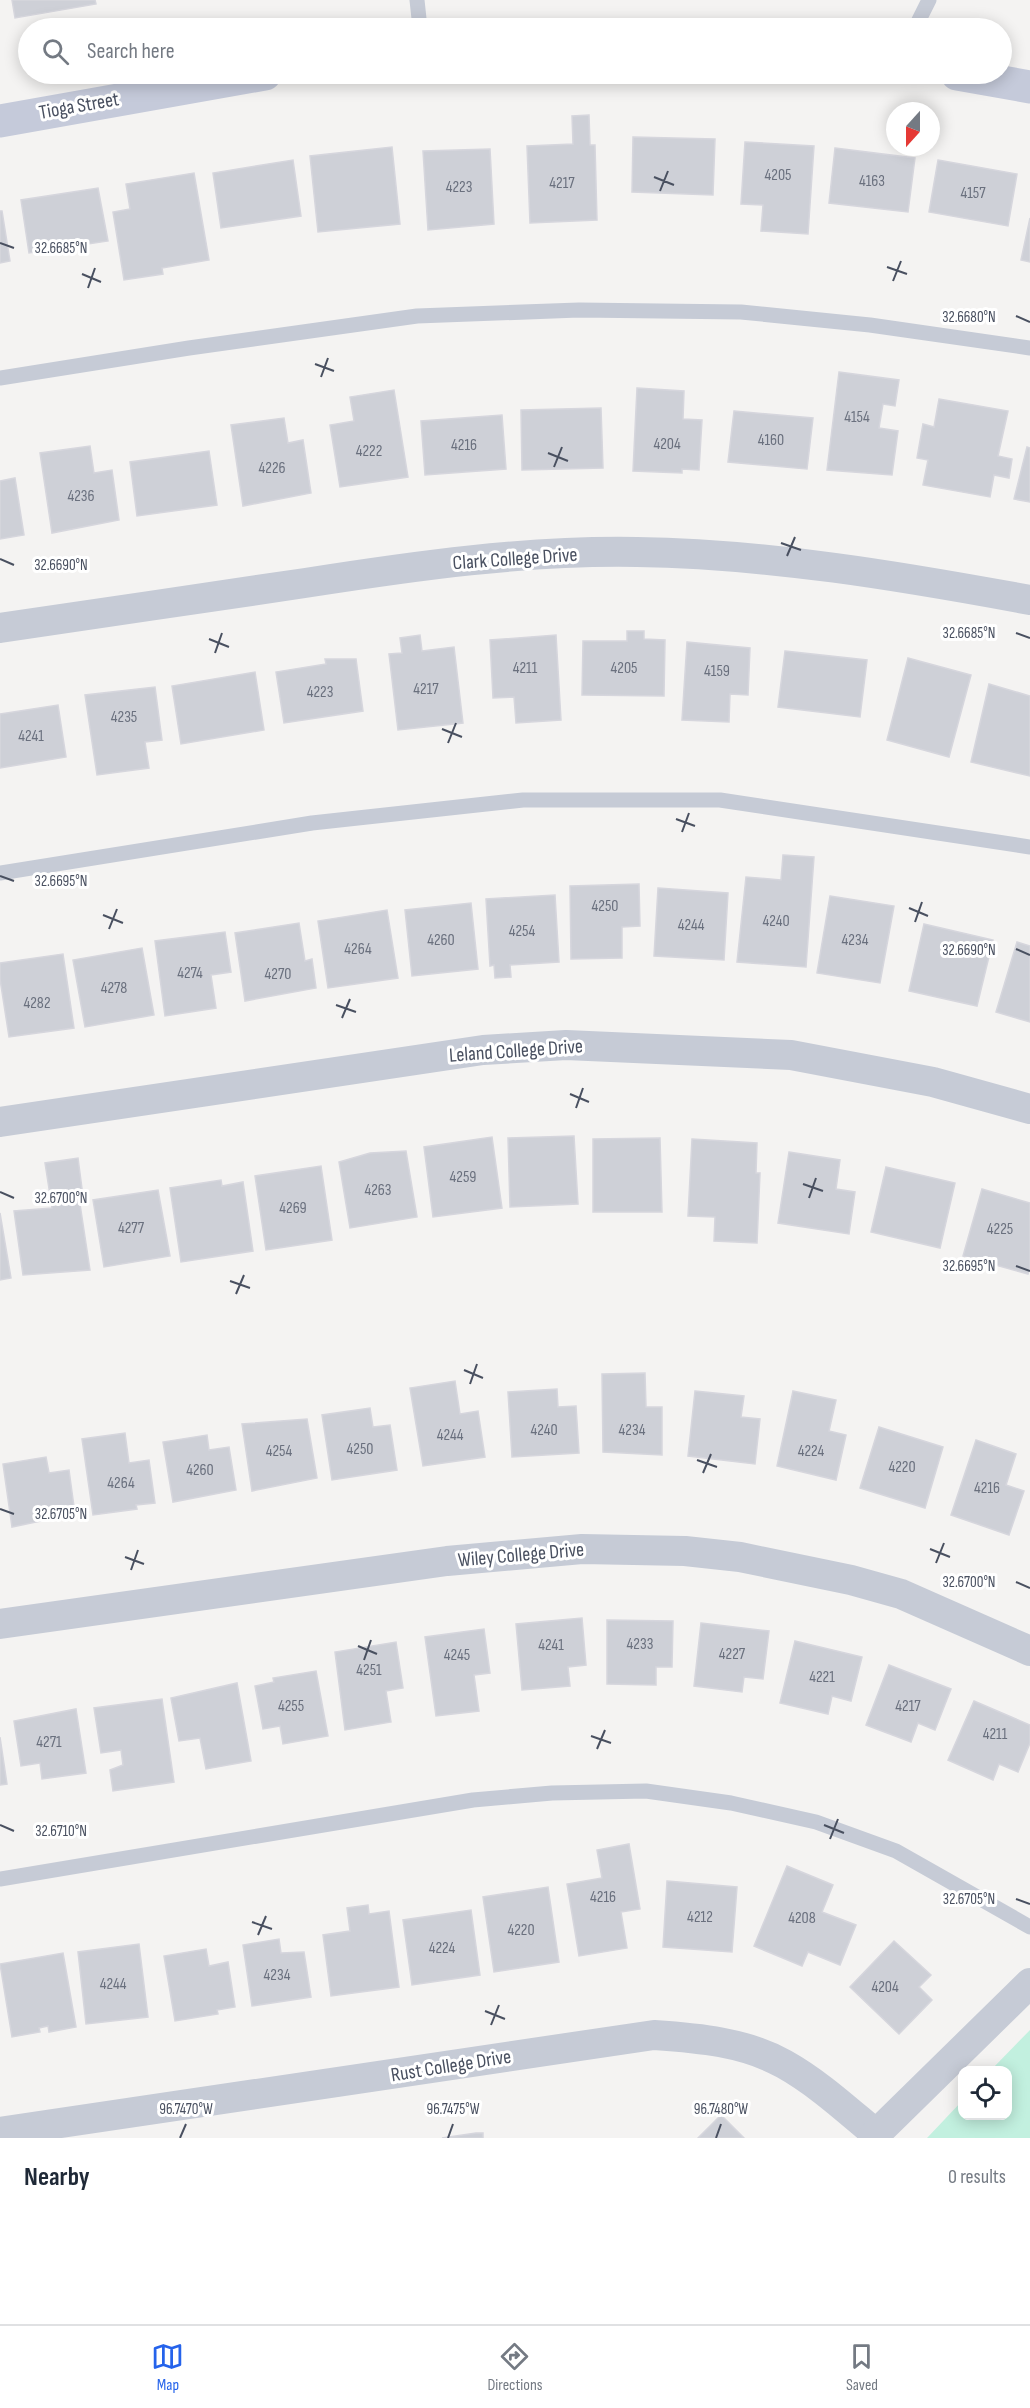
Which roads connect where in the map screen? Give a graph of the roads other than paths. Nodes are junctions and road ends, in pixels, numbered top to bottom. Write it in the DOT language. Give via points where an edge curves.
graph roads {
  1 [pos="417,0"];
  2 [pos="929,0"];
  3 [pos="419,18"];
  4 [pos="920,18"];
  5 [pos="209,84"];
  6 [pos="1012,84"];
  7 [pos="1030,87"];
  8 [pos="0,121"];
  9 [pos="1030,348"];
  10 [pos="0,378"];
  11 [pos="1030,600"];
  12 [pos="0,628"];
  13 [pos="1030,847"];
  14 [pos="0,873"];
  15 [pos="1030,1109"];
  16 [pos="0,1122"];
  17 [pos="0,1624"];
  18 [pos="1030,1651"];
  19 [pos="0,1879"];
  20 [pos="1030,1927"];
  21 [pos="1030,1983"];
  22 [pos="0,2132"];
  23 [pos="874,2136"];
  1 -- 3 [label="lane"];
  2 -- 4 [label="lane"];
  5 -- 8 [label="street, Tioga Street"];
  6 -- 7 [label="street"];
  9 -- 10 [label="lane" via="870,325 741,312 579,310 405,318"];
  11 -- 12 [label="street, Clark College Drive" via="935,582 768,559 636,552 512,556 374,572"];
  13 -- 14 [label="lane" via="720,800 523,800 312,823"];
  15 -- 16 [label="street, Leland College Drive" via="933,1082 791,1055 566,1045 483,1050"];
  17 -- 18 [label="street, Wiley College Drive" via="447,1561 582,1549 685,1551 740,1557 901,1594"];
  19 -- 20 [label="lane" via="473,1800 645,1791 731,1803 816,1822 896,1851"];
  21 -- 23 [label="street"];
  22 -- 23 [label="street, Rust College Drive" via="654,2035 739,2046 783,2063 824,2092"];
}
